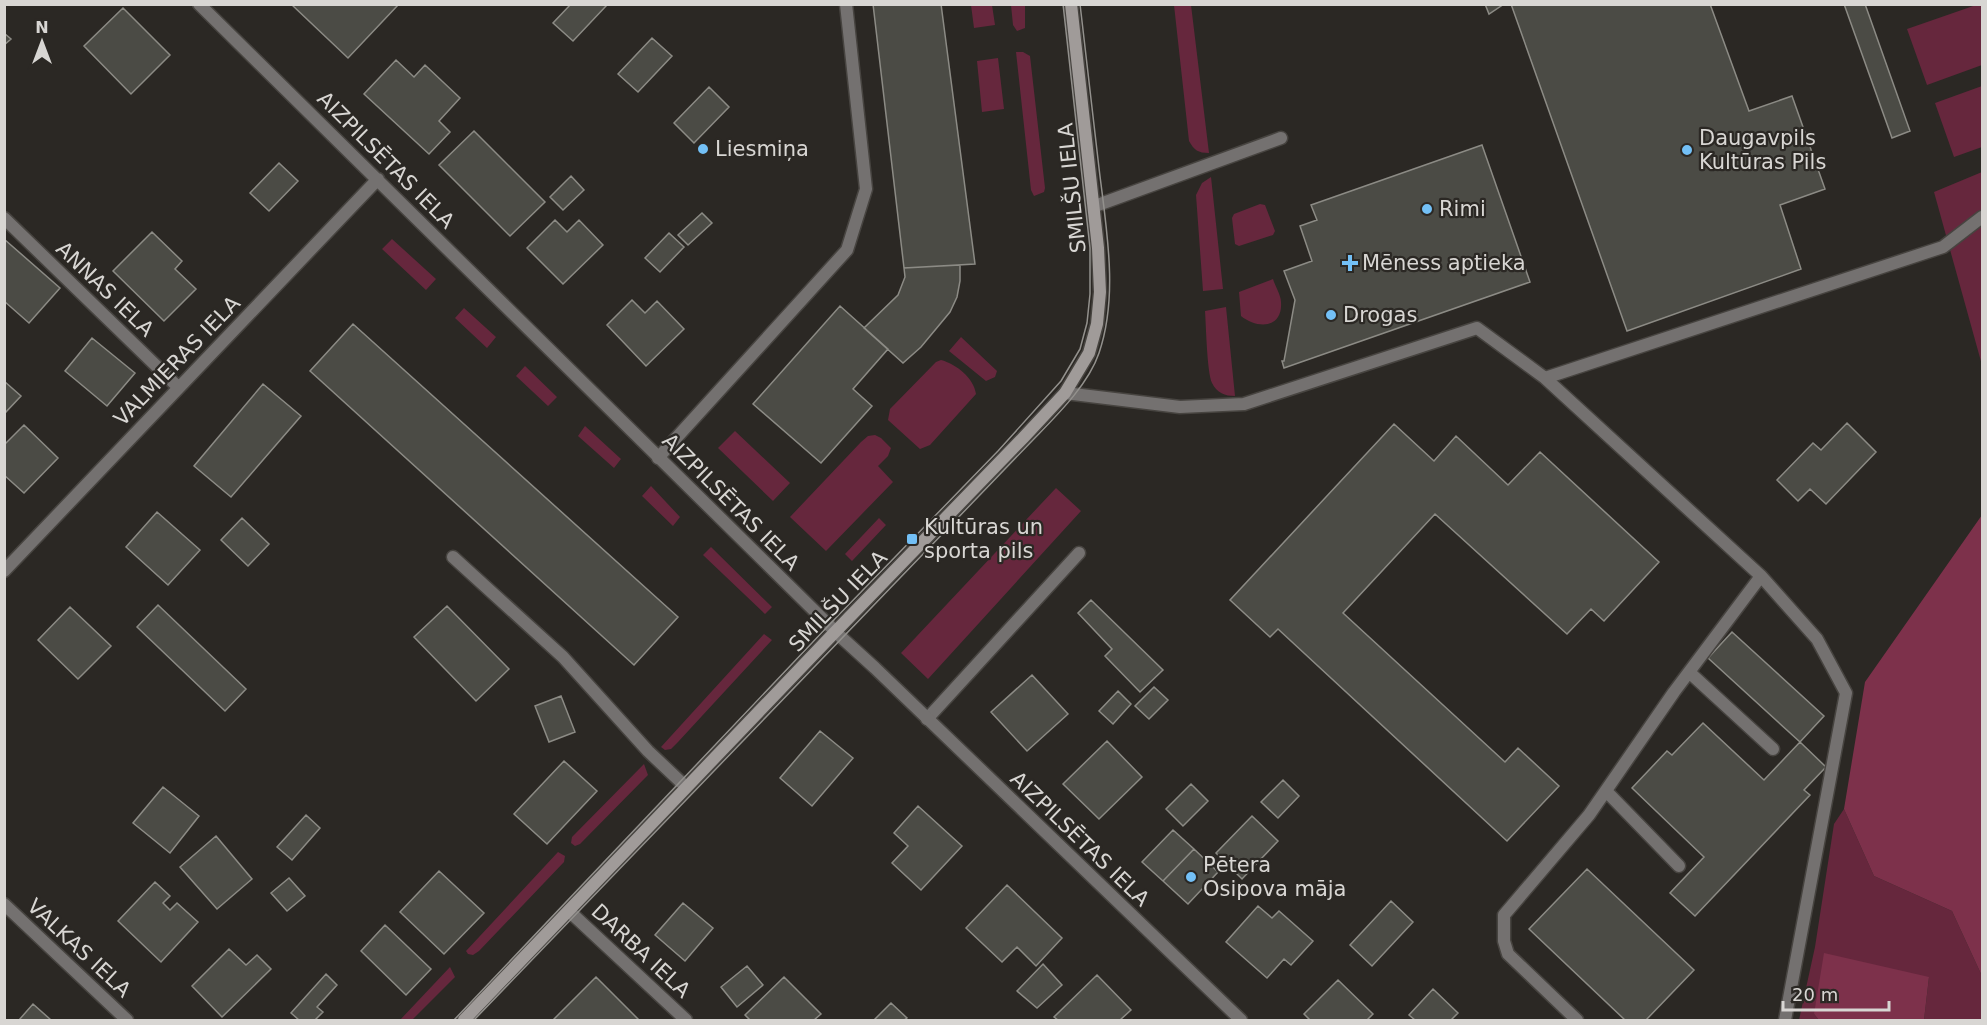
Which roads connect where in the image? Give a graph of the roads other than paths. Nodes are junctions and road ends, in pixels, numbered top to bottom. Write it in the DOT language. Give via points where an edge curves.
graph roads {
  1 [pos="199,4"];
  2 [pos="846,4"];
  3 [pos="1071,4"];
  4 [pos="1281,138"];
  5 [pos="378,179"];
  6 [pos="1095,206"];
  7 [pos="1983,217"];
  8 [pos="4,218"];
  9 [pos="1545,378"];
  10 [pos="178,387"];
  11 [pos="1065,393"];
  12 [pos="658,458"];
  13 [pos="1079,553"];
  14 [pos="453,557"];
  15 [pos="4,572"];
  16 [pos="1761,576"];
  17 [pos="835,632"];
  18 [pos="1689,672"];
  19 [pos="927,719"];
  20 [pos="1773,750"];
  21 [pos="686,787"];
  22 [pos="1606,791"];
  23 [pos="1679,866"];
  24 [pos="4,904"];
  25 [pos="569,910"];
  26 [pos="127,1020"];
  27 [pos="464,1020"];
  28 [pos="686,1020"];
  29 [pos="1242,1020"];
  30 [pos="1577,1020"];
  31 [pos="1785,1020"];
  1 -- 5 [label="street, AIZPILSĒTAS IELA"];
  2 -- 12 [label="street" via="866,189 848,250"];
  3 -- 6 [label="street, SMILŠU IELA"];
  4 -- 6 [label="street"];
  5 -- 10 [label="street, VALMIERAS IELA"];
  5 -- 12 [label="street, AIZPILSĒTAS IELA"];
  6 -- 11 [label="street, SMILŠU IELA" via="1100,292 1097,324 1089,353"];
  7 -- 9 [label="street" via="1943,247"];
  8 -- 10 [label="street, ANNAS IELA"];
  9 -- 11 [label="street" via="1477,328 1244,404 1180,407"];
  9 -- 16 [label="street"];
  10 -- 15 [label="street, VALMIERAS IELA"];
  11 -- 17 [label="street, SMILŠU IELA"];
  12 -- 17 [label="street, AIZPILSĒTAS IELA"];
  13 -- 19 [label="street"];
  14 -- 21 [label="street" via="563,657"];
  16 -- 18 [label="street"];
  16 -- 31 [label="street" via="1817,639 1846,693"];
  17 -- 19 [label="street, AIZPILSĒTAS IELA"];
  17 -- 21 [label="street, SMILŠU IELA"];
  18 -- 20 [label="street"];
  18 -- 22 [label="street"];
  19 -- 29 [label="street, AIZPILSĒTAS IELA"];
  21 -- 25 [label="street, SMILŠU IELA"];
  22 -- 23 [label="street"];
  22 -- 30 [label="street" via="1504,915 1508,954"];
  24 -- 26 [label="street, VALKAS IELA"];
  25 -- 27 [label="street, SMILŠU IELA"];
  25 -- 28 [label="street, DARBA IELA"];
}
